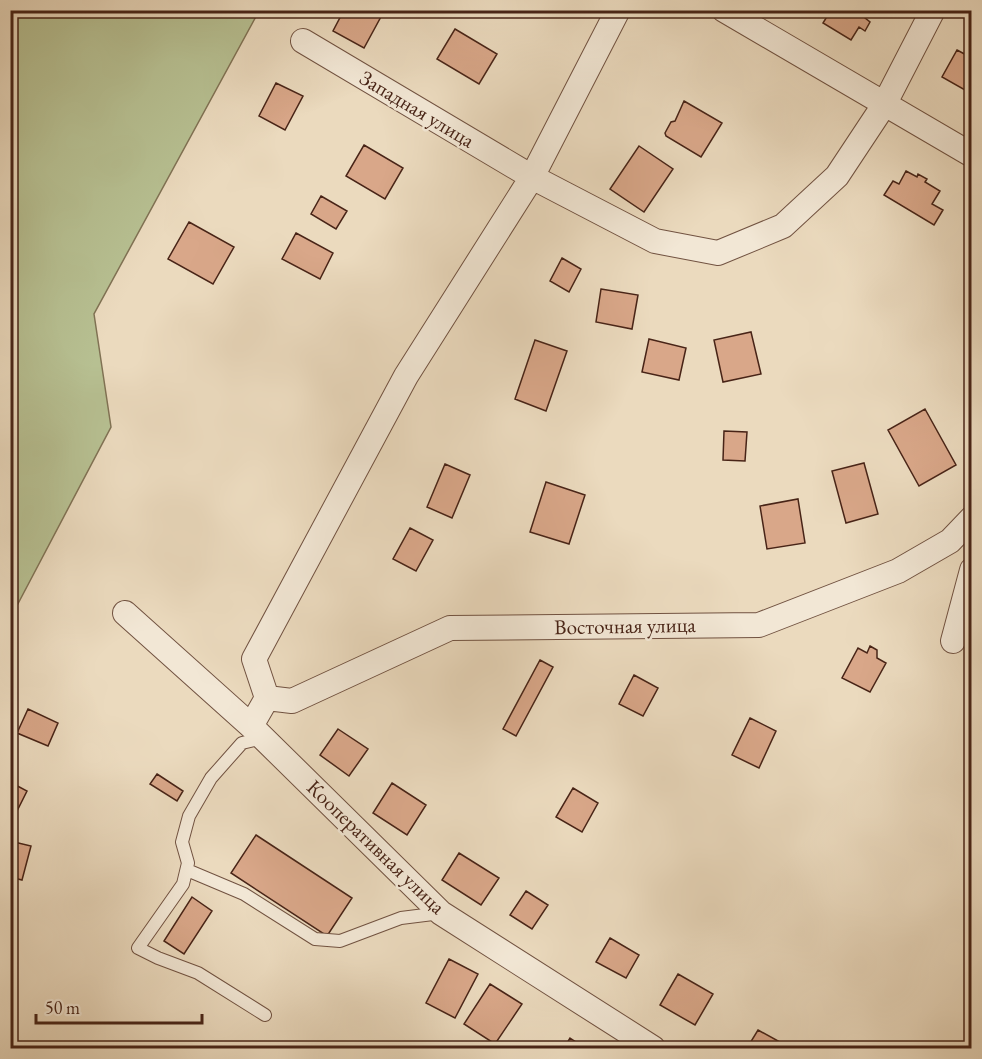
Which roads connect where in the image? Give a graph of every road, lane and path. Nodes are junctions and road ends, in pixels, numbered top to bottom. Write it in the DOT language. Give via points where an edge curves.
graph roads {
  1 [pos="618,10"];
  2 [pos="724,10"];
  3 [pos="933,10"];
  4 [pos="303,41"];
  5 [pos="884,105"];
  6 [pos="972,155"];
  7 [pos="532,177"];
  8 [pos="972,518"];
  9 [pos="972,570"];
  10 [pos="124,612"];
  11 [pos="953,641"];
  12 [pos="267,698"];
  13 [pos="257,732"];
  14 [pos="187,870"];
  15 [pos="441,913"];
  16 [pos="265,1015"];
  17 [pos="653,1048"];
  1 -- 7 [label="street"];
  2 -- 5 [label="street"];
  3 -- 5 [label="street, Западная улица"];
  4 -- 7 [label="street, Западная улица"];
  5 -- 6 [label="street"];
  5 -- 7 [label="street, Западная улица" via="837,176 783,226 718,253 655,241"];
  7 -- 12 [label="street" via="406,376 254,659"];
  8 -- 12 [label="street, Восточная улица" via="950,541 898,571 759,625 450,628 292,701"];
  9 -- 11 [label="street"];
  10 -- 13 [label="street, Кооперативная улица"];
  12 -- 13 [label="street"];
  13 -- 14 [label="lane" via="211,778 189,816 182,842"];
  13 -- 15 [label="street, Кооперативная улица"];
  14 -- 15 [label="lane" via="244,894 315,939 340,941 401,918"];
  14 -- 16 [label="lane" via="183,884 138,948 198,973"];
  15 -- 17 [label="street, Кооперативная улица"];
}
